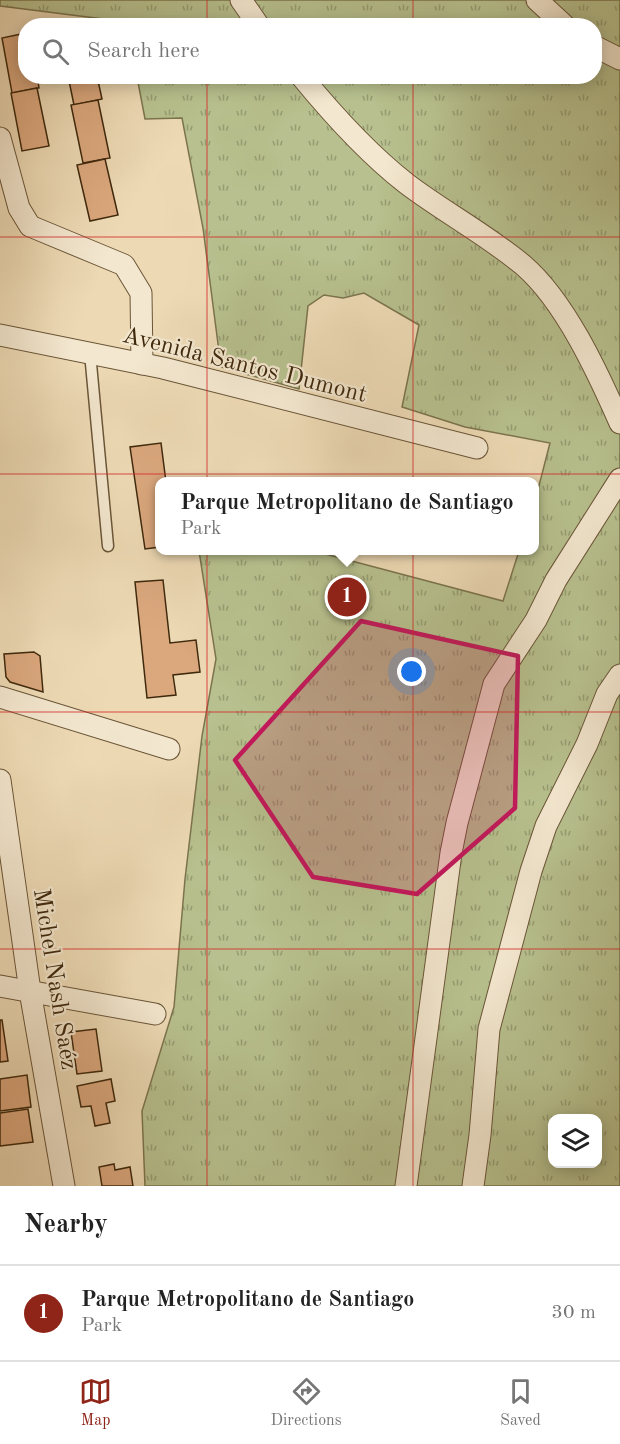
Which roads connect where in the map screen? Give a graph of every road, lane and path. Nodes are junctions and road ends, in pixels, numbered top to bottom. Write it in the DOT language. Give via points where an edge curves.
graph roads {
  1 [pos="241,0"];
  2 [pos="537,0"];
  3 [pos="253,18"];
  4 [pos="556,18"];
  5 [pos="602,50"];
  6 [pos="620,59"];
  7 [pos="308,84"];
  8 [pos="0,138"];
  9 [pos="0,335"];
  10 [pos="90,353"];
  11 [pos="142,364"];
  12 [pos="620,423"];
  13 [pos="477,448"];
  14 [pos="620,478"];
  15 [pos="108,546"];
  16 [pos="620,675"];
  17 [pos="0,697"];
  18 [pos="169,749"];
  19 [pos="0,780"];
  20 [pos="0,986"];
  21 [pos="30,991"];
  22 [pos="155,1014"];
  23 [pos="64,1186"];
  24 [pos="406,1186"];
  25 [pos="473,1186"];
  1 -- 3 [label="street"];
  2 -- 4 [label="street"];
  5 -- 6 [label="street"];
  7 -- 12 [label="street" via="372,155 523,266 552,297 573,329"];
  8 -- 11 [label="street" via="19,208 30,226 124,265 141,293"];
  9 -- 10 [label="street, Avenida Santos Dumont"];
  10 -- 11 [label="street, Avenida Santos Dumont"];
  10 -- 15 [label="lane"];
  11 -- 13 [label="street, Avenida Santos Dumont"];
  14 -- 24 [label="street" via="494,684 451,853"];
  16 -- 25 [label="street" via="607,694 546,826 531,871 489,1029"];
  17 -- 18 [label="street"];
  19 -- 21 [label="street, Michel Nash Saéz"];
  20 -- 21 [label="street"];
  21 -- 22 [label="street"];
  21 -- 23 [label="street, Michel Nash Saéz"];
}
